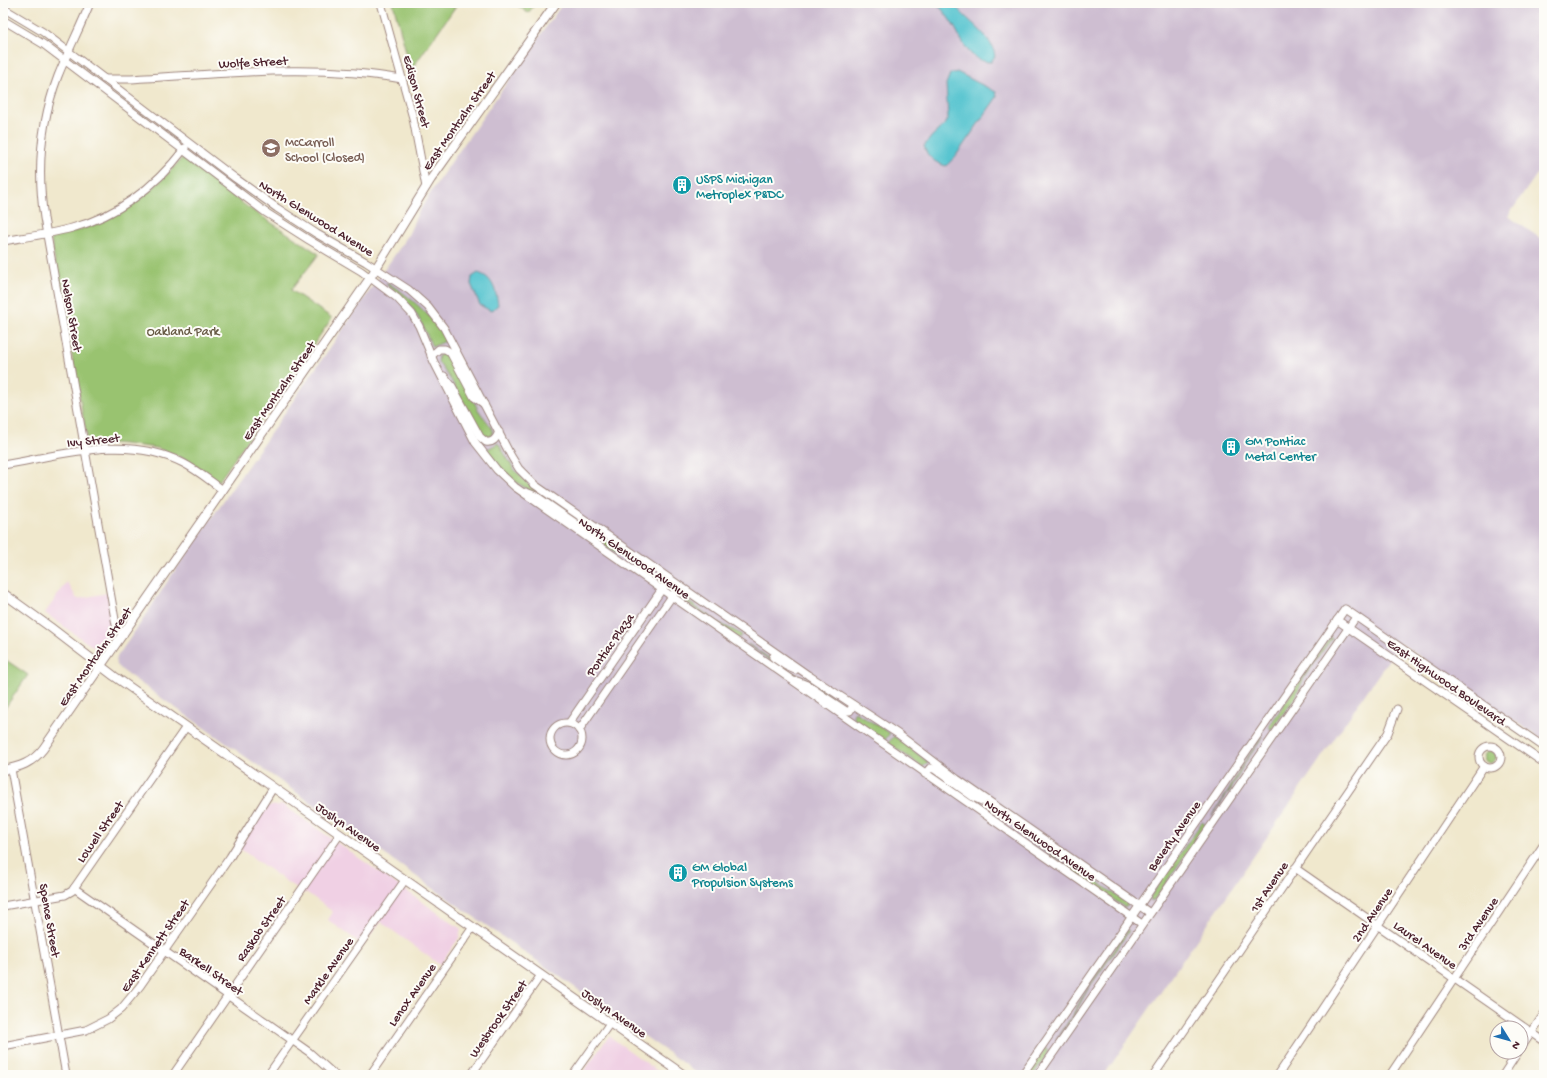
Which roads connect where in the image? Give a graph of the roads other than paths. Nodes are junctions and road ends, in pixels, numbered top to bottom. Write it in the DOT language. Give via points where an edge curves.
graph roads {
  1 [pos="90,3"];
  2 [pos="381,3"];
  3 [pos="556,3"];
  4 [pos="3,8"];
  5 [pos="3,20"];
  6 [pos="69,52"];
  7 [pos="65,61"];
  8 [pos="104,78"];
  9 [pos="402,79"];
  10 [pos="98,86"];
  11 [pos="189,143"];
  12 [pos="183,151"];
  13 [pos="426,187"];
  14 [pos="46,233"];
  15 [pos="3,241"];
  16 [pos="376,269"];
  17 [pos="370,278"];
  18 [pos="431,356"];
  19 [pos="436,367"];
  20 [pos="484,404"];
  21 [pos="498,432"];
  22 [pos="85,451"];
  23 [pos="3,465"];
  24 [pos="515,487"];
  25 [pos="223,490"];
  26 [pos="602,532"];
  27 [pos="669,579"];
  28 [pos="679,586"];
  29 [pos="662,590"];
  30 [pos="3,593"];
  31 [pos="672,597"];
  32 [pos="1345,609"];
  33 [pos="1356,617"];
  34 [pos="1337,620"];
  35 [pos="1348,628"];
  36 [pos="123,635"];
  37 [pos="742,646"];
  38 [pos="101,666"];
  39 [pos="784,675"];
  40 [pos="808,676"];
  41 [pos="853,705"];
  42 [pos="1397,709"];
  43 [pos="569,723"];
  44 [pos="186,727"];
  45 [pos="579,730"];
  46 [pos="1544,746"];
  47 [pos="1544,762"];
  48 [pos="1484,766"];
  49 [pos="7,769"];
  50 [pos="925,774"];
  51 [pos="273,788"];
  52 [pos="995,806"];
  53 [pos="340,834"];
  54 [pos="1544,844"];
  55 [pos="1295,868"];
  56 [pos="405,880"];
  57 [pos="74,888"];
  58 [pos="35,900"];
  59 [pos="3,906"];
  60 [pos="1139,906"];
  61 [pos="1150,913"];
  62 [pos="1132,917"];
  63 [pos="1142,924"];
  64 [pos="1378,925"];
  65 [pos="473,927"];
  66 [pos="164,951"];
  67 [pos="542,975"];
  68 [pos="1455,978"];
  69 [pos="228,996"];
  70 [pos="1544,1014"];
  71 [pos="610,1023"];
  72 [pos="1532,1032"];
  73 [pos="59,1036"];
  74 [pos="1529,1036"];
  75 [pos="292,1040"];
  76 [pos="1544,1041"];
  77 [pos="3,1046"];
  78 [pos="1513,1060"];
  79 [pos="682,1074"];
  80 [pos="66,1075"];
  81 [pos="173,1075"];
  82 [pos="268,1075"];
  83 [pos="335,1075"];
  84 [pos="370,1075"];
  85 [pos="471,1075"];
  86 [pos="573,1075"];
  87 [pos="1022,1075"];
  88 [pos="1038,1075"];
  89 [pos="1154,1075"];
  90 [pos="1278,1075"];
  91 [pos="1390,1075"];
  92 [pos="1503,1075"];
  1 -- 6 [label="street, Nelson Street"];
  2 -- 9 [label="street, Edison Street"];
  3 -- 13 [label="main road, East Montcalm Street"];
  4 -- 6 [label="street, North Glenwood Avenue" via="35,26"];
  5 -- 7 [label="street, North Glenwood Avenue"];
  6 -- 7 [label="street, Nelson Street"];
  6 -- 8 [label="street, North Glenwood Avenue"];
  7 -- 10 [label="street, North Glenwood Avenue"];
  7 -- 14 [label="street, Nelson Street" via="51,99 42,145 40,188"];
  8 -- 9 [label="street, Wolfe Street" via="131,79 308,70 354,72"];
  8 -- 10 [label="street"];
  8 -- 11 [label="street, North Glenwood Avenue"];
  9 -- 13 [label="street, Edison Street" via="416,130"];
  10 -- 12 [label="street, North Glenwood Avenue"];
  11 -- 12 [label="street"];
  11 -- 16 [label="street, North Glenwood Avenue" via="277,208"];
  12 -- 14 [label="street" via="155,183 124,206 87,224"];
  12 -- 17 [label="street, North Glenwood Avenue" via="268,214"];
  13 -- 16 [label="main road, East Montcalm Street"];
  14 -- 15 [label="street"];
  14 -- 22 [label="street, Nelson Street"];
  16 -- 17 [label="main road, East Montcalm Street"];
  16 -- 20 [label="street, North Glenwood Avenue" via="414,294 435,315"];
  17 -- 18 [label="street, North Glenwood Avenue" via="397,298 412,314"];
  17 -- 25 [label="main road, East Montcalm Street"];
  18 -- 19 [label="street, North Glenwood Avenue"];
  18 -- 20 [label="street, North Glenwood Avenue" via="439,349 450,352 474,397"];
  19 -- 21 [label="street, North Glenwood Avenue" via="452,386 480,437 486,442 492,441"];
  19 -- 24 [label="street, North Glenwood Avenue" via="475,442 497,470"];
  20 -- 21 [label="street, North Glenwood Avenue"];
  21 -- 26 [label="street, North Glenwood Avenue" via="529,480"];
  22 -- 23 [label="street, Ivy Street"];
  22 -- 25 [label="street, Ivy Street" via="122,447 159,453 187,465"];
  22 -- 36 [label="street, Nelson Street" via="116,625"];
  24 -- 26 [label="street, North Glenwood Avenue" via="536,496 594,536"];
  24 -- 29 [label="street, North Glenwood Avenue"];
  25 -- 36 [label="main road, East Montcalm Street"];
  26 -- 27 [label="street, North Glenwood Avenue"];
  27 -- 28 [label="street, North Glenwood Avenue"];
  27 -- 29 [label="street, Pontiac Plaza"];
  28 -- 31 [label="street, Pontiac Plaza"];
  28 -- 40 [label="street, North Glenwood Avenue"];
  29 -- 31 [label="street, North Glenwood Avenue"];
  29 -- 43 [label="street, Pontiac Plaza"];
  30 -- 38 [label="main road, Joslyn Avenue"];
  31 -- 37 [label="street, North Glenwood Avenue"];
  31 -- 45 [label="street, Pontiac Plaza"];
  32 -- 33 [label="street, East Highwood Boulevard"];
  32 -- 34 [label="street, Beverly Avenue"];
  33 -- 35 [label="street, Beverly Avenue"];
  33 -- 46 [label="street, East Highwood Boulevard"];
  34 -- 35 [label="street, East Highwood Boulevard"];
  34 -- 60 [label="street, Beverly Avenue"];
  35 -- 47 [label="street, East Highwood Boulevard"];
  35 -- 61 [label="street, Beverly Avenue"];
  36 -- 38 [label="main road, East Montcalm Street"];
  37 -- 39 [label="street, North Glenwood Avenue"];
  37 -- 40 [label="street, North Glenwood Avenue" via="746,641 751,641 786,666"];
  38 -- 44 [label="main road, Joslyn Avenue"];
  38 -- 49 [label="main road, East Montcalm Street" via="40,753 28,763"];
  39 -- 41 [label="street, North Glenwood Avenue" via="807,685 846,712 850,711"];
  39 -- 50 [label="street, North Glenwood Avenue"];
  40 -- 41 [label="street, North Glenwood Avenue"];
  41 -- 52 [label="street, North Glenwood Avenue" via="903,737"];
  42 -- 55 [label="street, 1st Avenue" via="1388,732"];
  43 -- 45 [label="street"];
  43 -- 45 [label="street" via="557,725 552,732 551,745 557,752 565,755 576,751 581,743"];
  44 -- 51 [label="main road, Joslyn Avenue"];
  44 -- 57 [label="street, Lowell Street"];
  48 -- 64 [label="street, 2nd Avenue"];
  49 -- 58 [label="street, Spence Street"];
  50 -- 52 [label="street, North Glenwood Avenue" via="930,768 934,769 973,797"];
  50 -- 62 [label="street, North Glenwood Avenue"];
  51 -- 53 [label="main road, Joslyn Avenue"];
  51 -- 66 [label="street, East Kennett Street" via="230,857"];
  52 -- 60 [label="street, North Glenwood Avenue"];
  53 -- 56 [label="main road, Joslyn Avenue"];
  53 -- 69 [label="street, Raskob Street"];
  54 -- 68 [label="street, 3rd Avenue"];
  55 -- 64 [label="street, Laurel Avenue"];
  55 -- 89 [label="street, 1st Avenue"];
  56 -- 65 [label="main road, Joslyn Avenue"];
  56 -- 75 [label="street, Markle Avenue"];
  57 -- 58 [label="street, Lowell Street" via="65,895"];
  57 -- 66 [label="street, Barkell Street"];
  58 -- 59 [label="street, Lowell Street"];
  58 -- 73 [label="street, Spence Street"];
  60 -- 61 [label="street, North Glenwood Avenue"];
  60 -- 62 [label="street, Beverly Avenue"];
  61 -- 63 [label="street, Beverly Avenue"];
  62 -- 63 [label="street, North Glenwood Avenue"];
  62 -- 87 [label="street, Beverly Avenue"];
  63 -- 88 [label="street, Beverly Avenue"];
  64 -- 68 [label="street, Laurel Avenue"];
  64 -- 90 [label="street, 2nd Avenue"];
  65 -- 67 [label="main road, Joslyn Avenue"];
  65 -- 84 [label="street, Lenox Avenue"];
  66 -- 69 [label="street, Barkell Street"];
  66 -- 73 [label="street, East Kennett Street" via="131,998 115,1014 86,1030"];
  67 -- 71 [label="main road, Joslyn Avenue"];
  67 -- 85 [label="street, Wesbrook Street"];
  68 -- 72 [label="street, Laurel Avenue"];
  68 -- 91 [label="street, 3rd Avenue"];
  69 -- 75 [label="street, Barkell Street"];
  69 -- 81 [label="street, Raskob Street"];
  70 -- 72 [label="street"];
  71 -- 79 [label="main road, Joslyn Avenue"];
  71 -- 86 [label="street"];
  72 -- 74 [label="street"];
  72 -- 76 [label="street, Laurel Avenue"];
  73 -- 77 [label="street, East Kennett Street"];
  73 -- 80 [label="street, Spence Street"];
  75 -- 82 [label="street, Markle Avenue"];
  75 -- 83 [label="street, Barkell Street"];
  78 -- 92 [label="street"];
}
